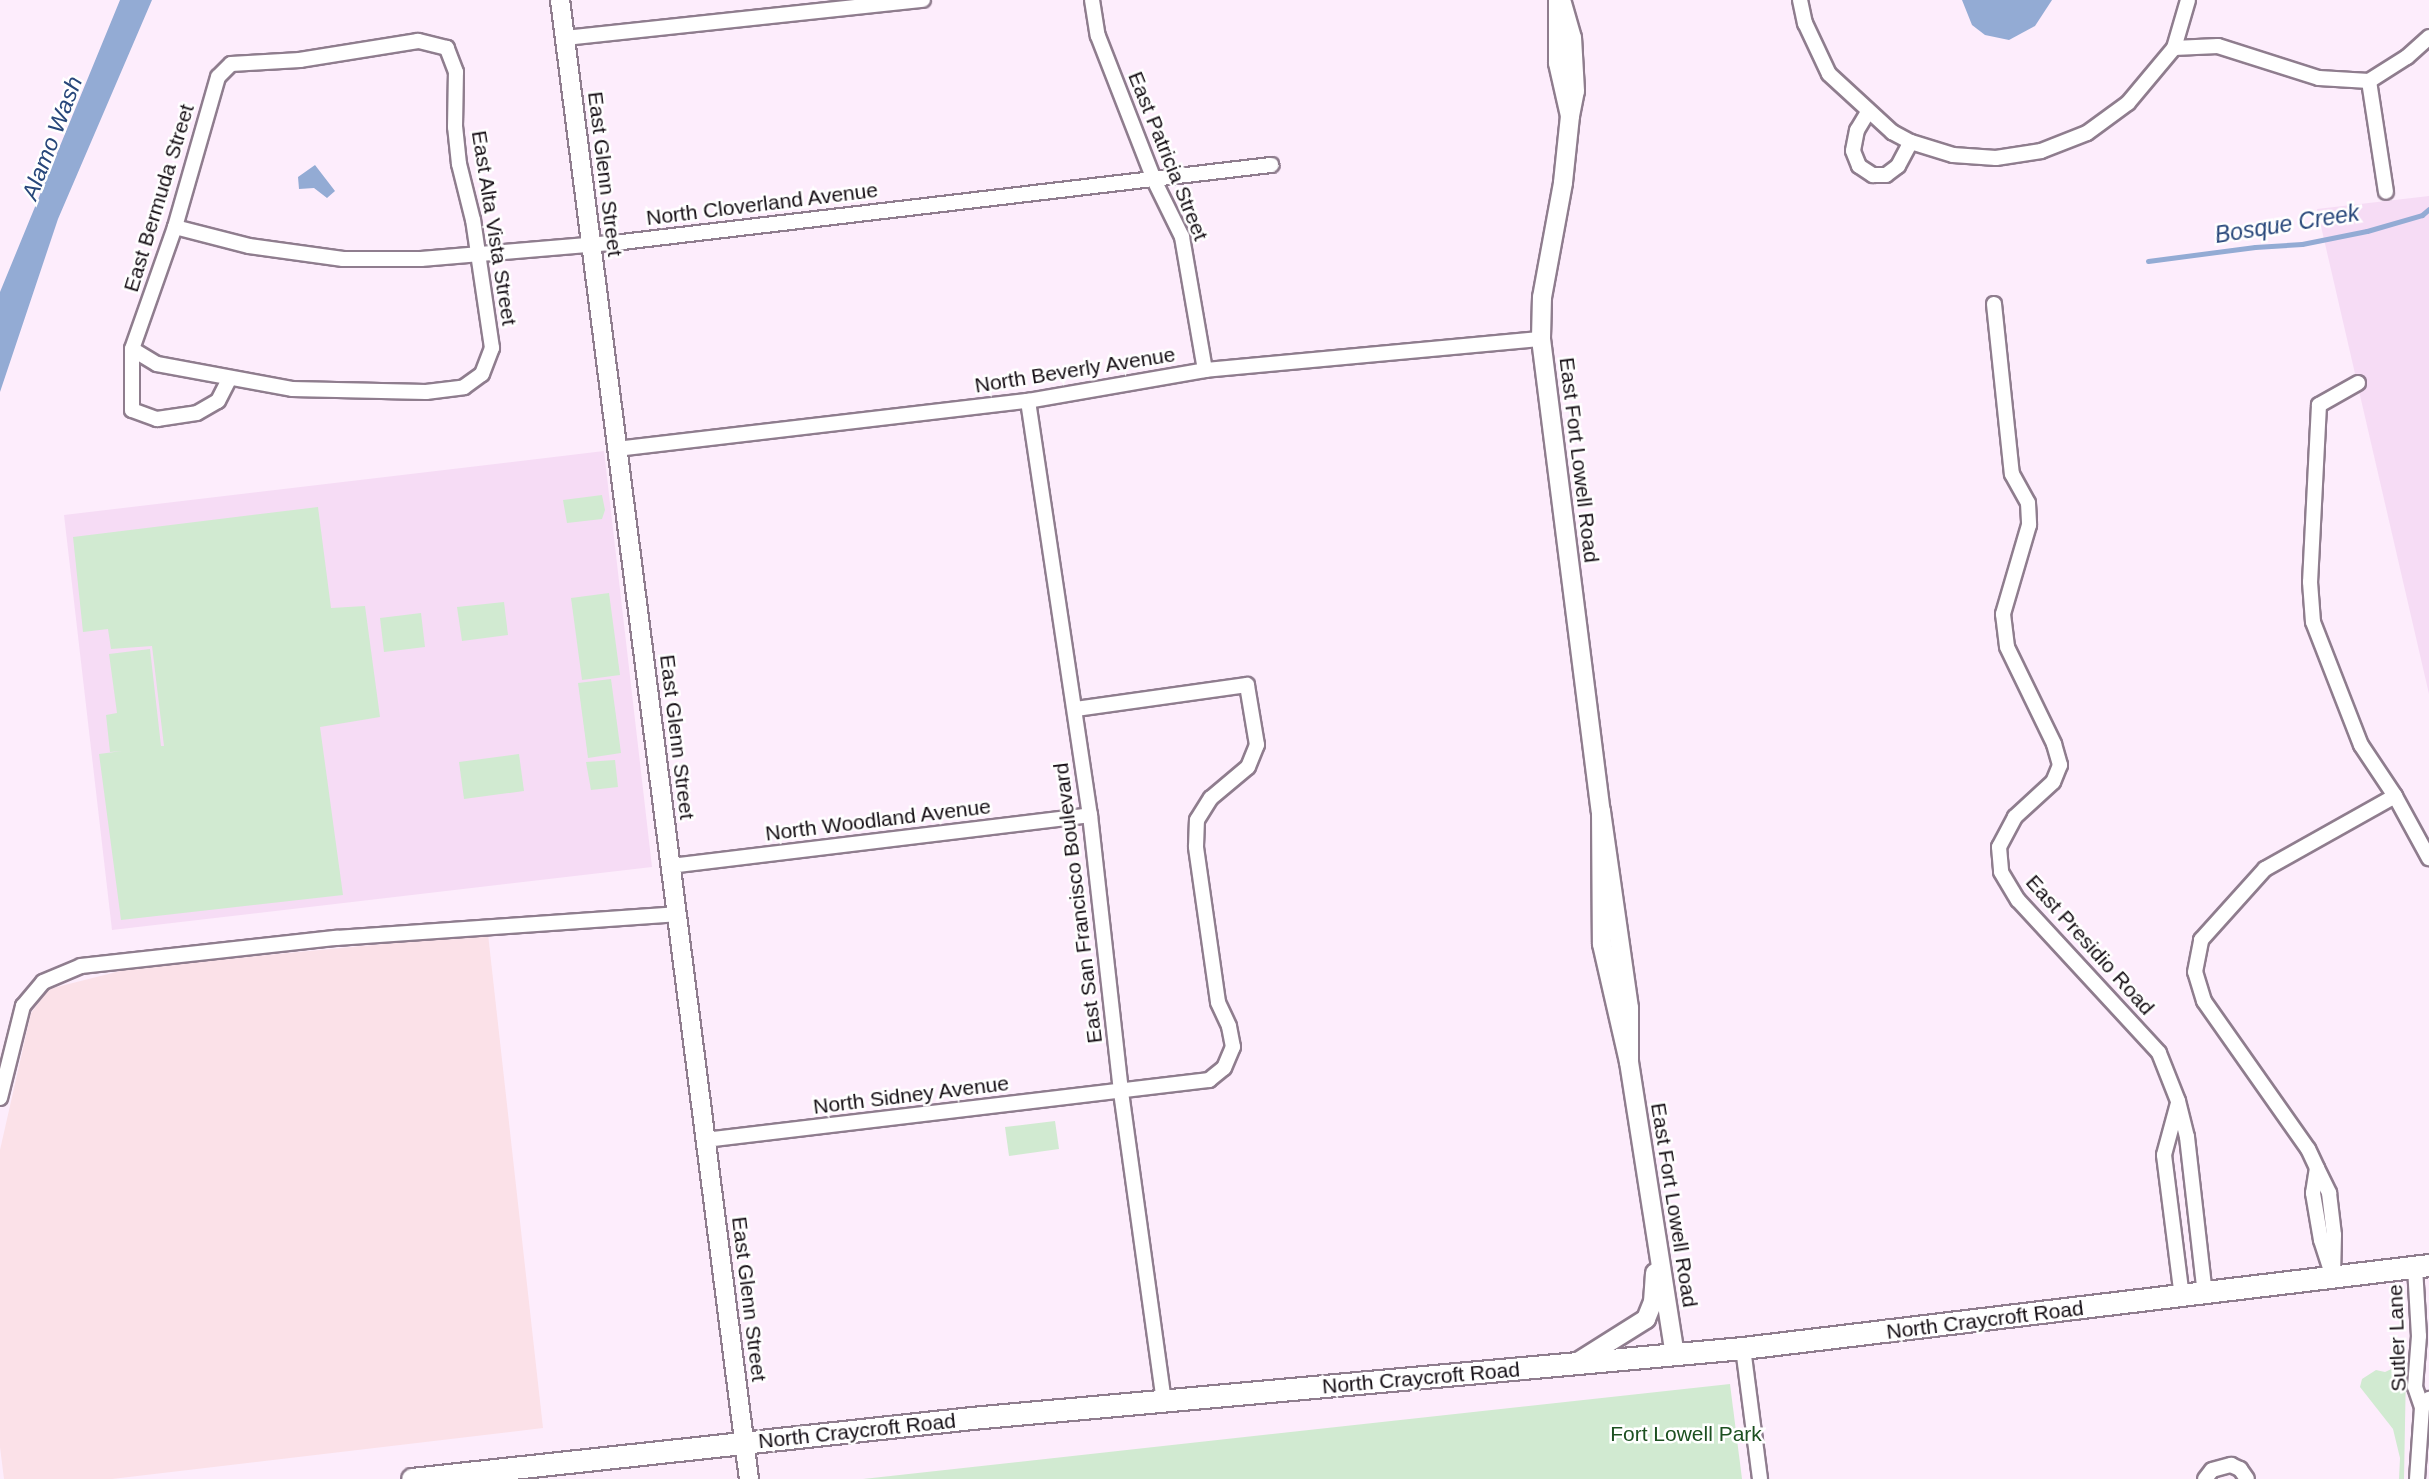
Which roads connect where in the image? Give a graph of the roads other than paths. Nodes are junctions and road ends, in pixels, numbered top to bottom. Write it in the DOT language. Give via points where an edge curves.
graph roads {
  1 [pos="560,0"];
  2 [pos="923,0"];
  3 [pos="1092,0"];
  4 [pos="1560,0"];
  5 [pos="1800,0"];
  6 [pos="2188,0"];
  7 [pos="2429,37"];
  8 [pos="565,38"];
  9 [pos="447,48"];
  10 [pos="2174,48"];
  11 [pos="2369,81"];
  12 [pos="1868,113"];
  13 [pos="1911,142"];
  14 [pos="1271,165"];
  15 [pos="1154,180"];
  16 [pos="2386,191"];
  17 [pos="176,227"];
  18 [pos="591,245"];
  19 [pos="479,254"];
  20 [pos="1994,304"];
  21 [pos="1541,339"];
  22 [pos="132,349"];
  23 [pos="1205,370"];
  24 [pos="229,379"];
  25 [pos="2358,383"];
  26 [pos="1028,401"];
  27 [pos="617,449"];
  28 [pos="1076,709"];
  29 [pos="2395,796"];
  30 [pos="1090,815"];
  31 [pos="2429,858"];
  32 [pos="670,866"];
  33 [pos="676,914"];
  34 [pos="1121,1092"];
  35 [pos="0,1098"];
  36 [pos="2178,1101"];
  37 [pos="705,1140"];
  38 [pos="1657,1245"];
  39 [pos="2422,1266"];
  40 [pos="2333,1277"];
  41 [pos="2205,1295"];
  42 [pos="2182,1298"];
  43 [pos="1743,1348"];
  44 [pos="1675,1355"];
  45 [pos="1574,1364"];
  46 [pos="1164,1401"];
  47 [pos="2425,1403"];
  48 [pos="744,1443"];
  49 [pos="445,1477"];
  50 [pos="412,1479"];
  51 [pos="749,1479"];
  52 [pos="1760,1479"];
  53 [pos="2204,1479"];
  54 [pos="2247,1479"];
  55 [pos="2417,1479"];
  1 -- 8 [label="street, East Glenn Street"];
  2 -- 8 [label="street"];
  3 -- 15 [label="street, East Patricia Street" via="1098,36"];
  4 -- 21 [label="street, East Fort Lowell Road" via="1558,63 1570,116 1542,297"];
  5 -- 12 [label="street" via="1805,23 1829,74"];
  6 -- 10 [label="street"];
  7 -- 11 [label="street"];
  8 -- 18 [label="street, East Glenn Street"];
  9 -- 17 [label="street, East Bermuda Street" via="418,41 300,60 231,64 218,77"];
  9 -- 19 [label="street, East Alta Vista Street" via="456,72 459,164"];
  10 -- 11 [label="street" via="2218,46 2319,78"];
  10 -- 13 [label="street" via="2128,103 2087,133 2040,151 1996,158 1953,155"];
  11 -- 16 [label="street"];
  12 -- 13 [label="street"];
  12 -- 13 [label="street" via="1857,130 1853,151 1859,166 1873,175 1885,175 1898,166"];
  14 -- 15 [label="street, North Cloverland Avenue"];
  15 -- 18 [label="street, North Cloverland Avenue"];
  15 -- 23 [label="street, East Patricia Street" via="1182,237"];
  17 -- 19 [label="street, North Cloverland Avenue" via="249,246 343,259"];
  17 -- 22 [label="street, East Bermuda Street"];
  18 -- 19 [label="street, North Cloverland Avenue"];
  18 -- 27 [label="street, East Glenn Street"];
  19 -- 24 [label="street, East Alta Vista Street" via="492,348 482,374 464,387 426,392 292,389"];
  20 -- 36 [label="street, East Presidio Road" via="2012,474 2028,503 2029,525 2003,614 2007,647 2060,765 2053,782 2015,817 1999,847 2000,872 2018,900 2159,1053"];
  21 -- 23 [label="street, North Beverly Avenue"];
  21 -- 38 [label="street, East Fort Lowell Road" via="1629,1008 1629,1062"];
  22 -- 24 [label="street" via="157,364"];
  22 -- 24 [label="street" via="132,410 157,419 197,413 218,401"];
  23 -- 26 [label="street, North Beverly Avenue"];
  25 -- 29 [label="street" via="2319,405 2310,582 2313,622 2361,745"];
  26 -- 27 [label="street, North Beverly Avenue"];
  26 -- 28 [label="street, East San Francisco Boulevard"];
  27 -- 32 [label="street, East Glenn Street"];
  28 -- 30 [label="street, East San Francisco Boulevard"];
  28 -- 34 [label="street, North Sidney Avenue" via="1247,685 1256,745 1248,767 1211,798 1197,820 1196,847 1218,1002 1233,1047 1224,1068 1209,1080"];
  29 -- 31 [label="street"];
  29 -- 40 [label="street" via="2265,869 2201,940 2195,972 2204,1001 2308,1149 2329,1193"];
  30 -- 32 [label="street, North Woodland Avenue"];
  30 -- 34 [label="street, East San Francisco Boulevard"];
  32 -- 33 [label="street, East Glenn Street"];
  33 -- 35 [label="street" via="335,939 81,966 43,982 23,1006"];
  33 -- 37 [label="street, East Glenn Street"];
  34 -- 37 [label="street, North Sidney Avenue"];
  34 -- 46 [label="street, East San Francisco Boulevard"];
  36 -- 41 [label="street, East Presidio Road" via="2187,1138"];
  36 -- 42 [label="street" via="2164,1155"];
  37 -- 48 [label="street, East Glenn Street"];
  38 -- 44 [label="street, East Fort Lowell Road"];
  38 -- 45 [label="street" via="1653,1302 1646,1319"];
  39 -- 40 [label="main road, North Craycroft Road"];
  39 -- 47 [label="street, Sutler Lane" via="2415,1387"];
  40 -- 41 [label="main road, North Craycroft Road"];
  41 -- 42 [label="main road, North Craycroft Road"];
  42 -- 43 [label="main road, North Craycroft Road"];
  43 -- 44 [label="main road, North Craycroft Road"];
  43 -- 52 [label="street"];
  44 -- 45 [label="main road, North Craycroft Road"];
  45 -- 46 [label="main road, North Craycroft Road"];
  46 -- 48 [label="main road, North Craycroft Road"];
  47 -- 55 [label="street, Sutler Lane"];
  48 -- 49 [label="main road, North Craycroft Road"];
  48 -- 51 [label="street, East Glenn Street"];
  49 -- 50 [label="main road, North Craycroft Road"];
  53 -- 54 [label="street" via="2212,1470 2231,1465"];
}
